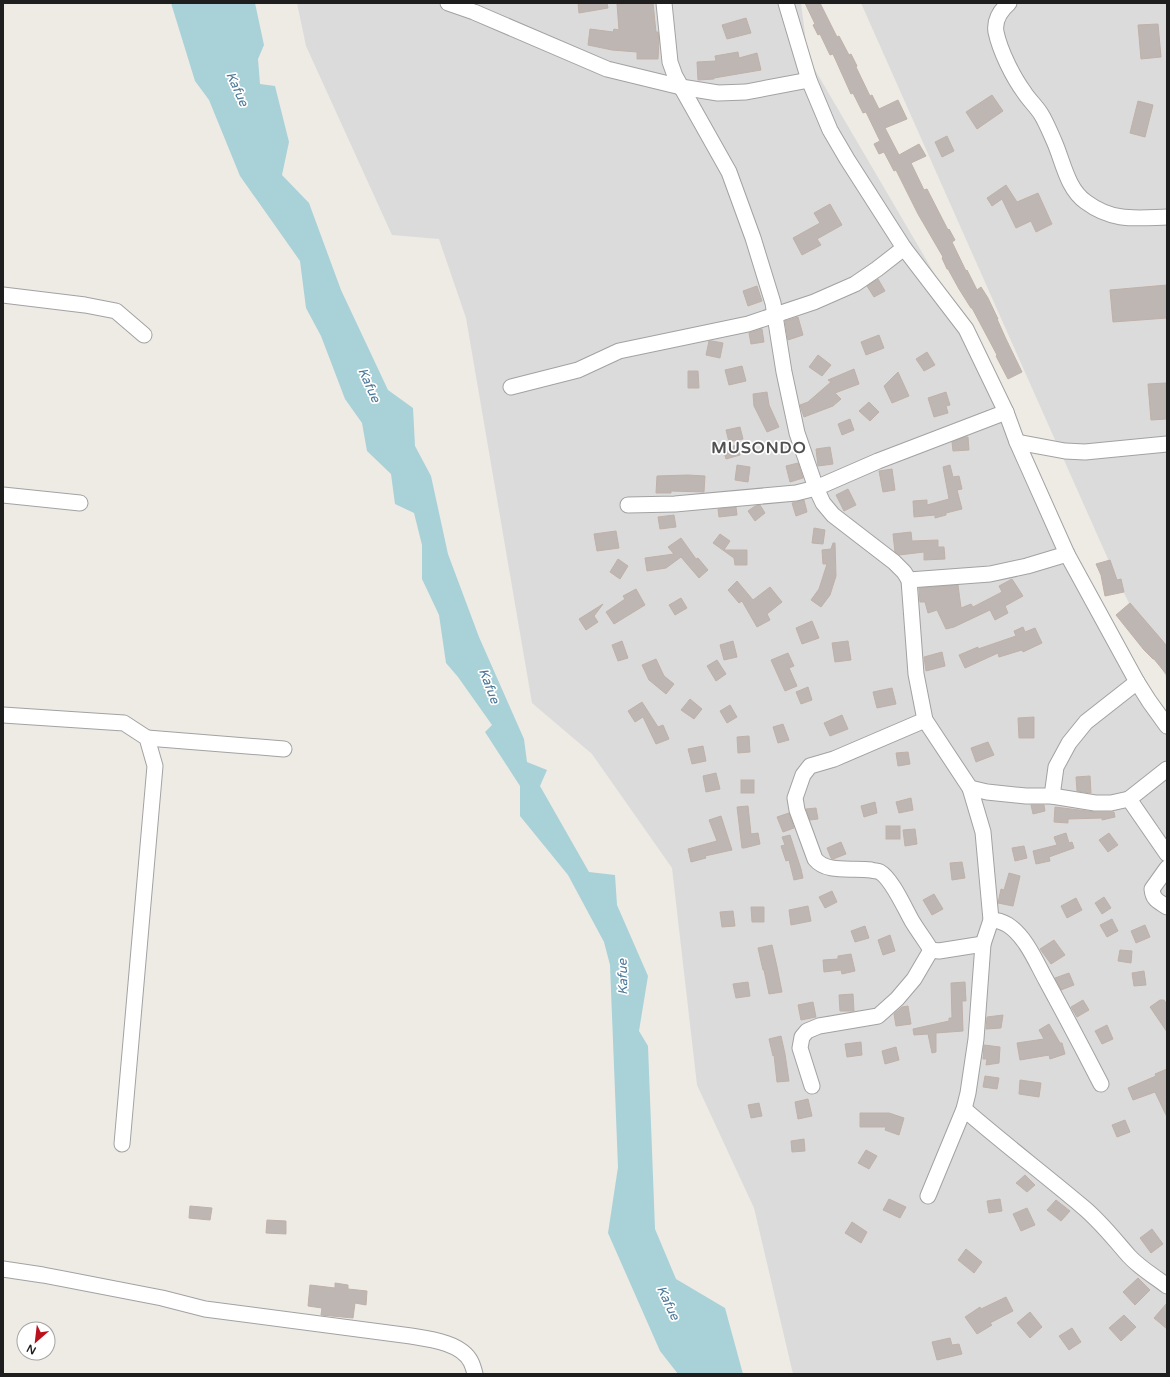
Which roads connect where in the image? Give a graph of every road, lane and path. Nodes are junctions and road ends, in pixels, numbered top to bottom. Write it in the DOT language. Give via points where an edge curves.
graph roads {
  1 [pos="448,3"];
  2 [pos="664,3"];
  3 [pos="786,3"];
  4 [pos="1009,3"];
  5 [pos="809,80"];
  6 [pos="681,87"];
  7 [pos="1167,217"];
  8 [pos="904,248"];
  9 [pos="3,295"];
  10 [pos="775,316"];
  11 [pos="144,335"];
  12 [pos="511,387"];
  13 [pos="1006,412"];
  14 [pos="1017,442"];
  15 [pos="1167,444"];
  16 [pos="816,488"];
  17 [pos="3,495"];
  18 [pos="80,503"];
  19 [pos="628,505"];
  20 [pos="1067,554"];
  21 [pos="909,580"];
  22 [pos="1138,682"];
  23 [pos="3,715"];
  24 [pos="925,720"];
  25 [pos="1167,726"];
  26 [pos="147,738"];
  27 [pos="284,749"];
  28 [pos="1167,769"];
  29 [pos="970,788"];
  30 [pos="1052,796"];
  31 [pos="1129,799"];
  32 [pos="1167,854"];
  33 [pos="1167,868"];
  34 [pos="1167,907"];
  35 [pos="991,920"];
  36 [pos="983,944"];
  37 [pos="931,950"];
  38 [pos="1101,1084"];
  39 [pos="812,1086"];
  40 [pos="964,1109"];
  41 [pos="122,1144"];
  42 [pos="928,1196"];
  43 [pos="3,1270"];
  44 [pos="1167,1286"];
  45 [pos="475,1374"];
  1 -- 6 [label="street" via="607,69"];
  2 -- 6 [label="street" via="670,62"];
  3 -- 5 [label="street"];
  4 -- 7 [label="street" via="1001,11 997,21 996,31 1003,52 1015,78 1042,115 1076,194 1101,211 1120,217"];
  5 -- 6 [label="street" via="746,92 718,92"];
  5 -- 8 [label="street" via="830,130"];
  6 -- 10 [label="street" via="729,172 755,245"];
  8 -- 10 [label="street" via="855,284"];
  8 -- 13 [label="street" via="966,329"];
  9 -- 11 [label="street" via="116,311"];
  10 -- 12 [label="street" via="620,351 578,370"];
  10 -- 16 [label="street" via="797,433"];
  13 -- 14 [label="street"];
  13 -- 16 [label="street" via="878,461"];
  14 -- 15 [label="street" via="1085,452"];
  14 -- 20 [label="street"];
  16 -- 19 [label="street" via="796,493 675,504"];
  16 -- 21 [label="street" via="832,515 894,562"];
  17 -- 18 [label="street"];
  20 -- 21 [label="street" via="990,574"];
  20 -- 22 [label="street"];
  21 -- 24 [label="street" via="916,674"];
  22 -- 25 [label="street"];
  22 -- 30 [label="street" via="1086,722 1069,743 1056,767"];
  23 -- 26 [label="street" via="124,723"];
  24 -- 29 [label="street"];
  24 -- 37 [label="street" via="834,759 810,766 803,775 795,798 815,859 831,868 880,872 888,880"];
  26 -- 27 [label="street"];
  26 -- 41 [label="street" via="155,766"];
  28 -- 31 [label="street"];
  29 -- 30 [label="street" via="1026,796"];
  29 -- 35 [label="street" via="983,832"];
  30 -- 31 [label="street" via="1095,803"];
  31 -- 32 [label="street"];
  33 -- 34 [label="street" via="1152,889 1153,896"];
  35 -- 36 [label="street"];
  35 -- 38 [label="street" via="1008,925 1027,945"];
  36 -- 37 [label="street"];
  36 -- 40 [label="street" via="976,1039"];
  37 -- 39 [label="street" via="914,979 878,1016 819,1026 802,1037 800,1048"];
  40 -- 42 [label="street"];
  40 -- 44 [label="street" via="1083,1207 1101,1223 1139,1266"];
  43 -- 45 [label="street" via="43,1275 205,1309 443,1342 462,1351 471,1360"];
}
